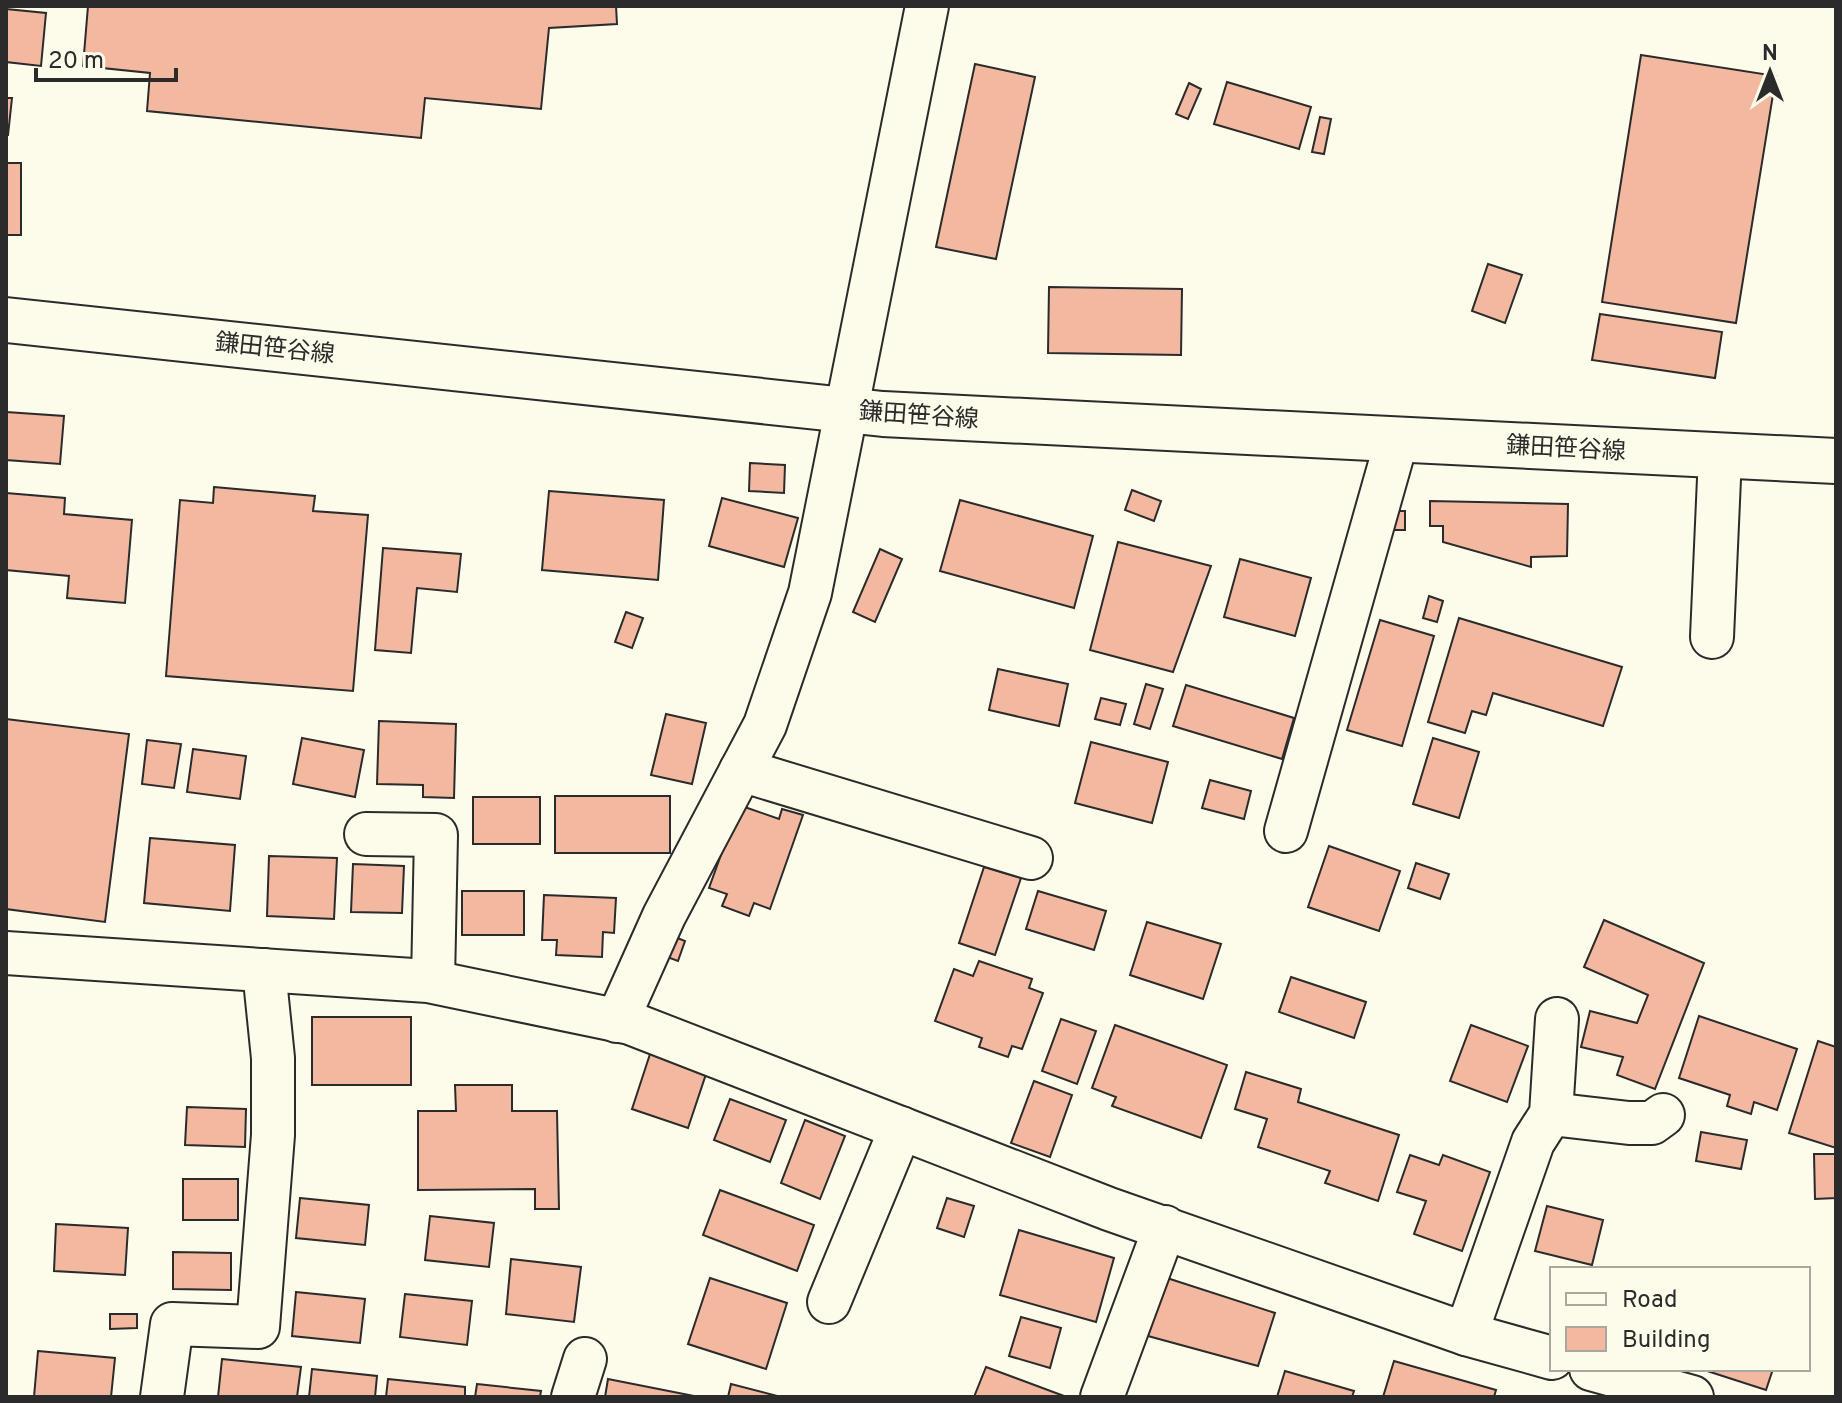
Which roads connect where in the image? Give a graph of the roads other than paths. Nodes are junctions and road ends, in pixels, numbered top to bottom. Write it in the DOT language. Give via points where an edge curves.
graph roads {
  1 [pos="927,6"];
  2 [pos="6,320"];
  3 [pos="847,410"];
  4 [pos="1397,439"];
  5 [pos="1720,456"];
  6 [pos="1836,461"];
  7 [pos="1712,637"];
  8 [pos="741,770"];
  9 [pos="1286,831"];
  10 [pos="366,834"];
  11 [pos="1031,858"];
  12 [pos="6,953"];
  13 [pos="264,970"];
  14 [pos="433,981"];
  15 [pos="1557,1019"];
  16 [pos="617,1021"];
  17 [pos="1551,1114"];
  18 [pos="1663,1115"];
  19 [pos="901,1128"];
  20 [pos="1165,1227"];
  21 [pos="829,1302"];
  22 [pos="1466,1334"];
  23 [pos="1550,1357"];
  24 [pos="1598,1371"];
  25 [pos="162,1397"];
  26 [pos="1102,1397"];
  27 [pos="1692,1397"];
  1 -- 3 [label="street"];
  2 -- 3 [label="street, 鎌田笹谷線"];
  3 -- 4 [label="street, 鎌田笹谷線"];
  3 -- 8 [label="street" via="810,593 765,725"];
  4 -- 5 [label="street, 鎌田笹谷線"];
  4 -- 9 [label="street"];
  5 -- 6 [label="street, 鎌田笹谷線"];
  5 -- 7 [label="street"];
  8 -- 11 [label="street"];
  8 -- 16 [label="street" via="664,916"];
  10 -- 14 [label="street" via="436,835"];
  12 -- 13 [label="street"];
  13 -- 14 [label="street"];
  13 -- 25 [label="street" via="273,1058 273,1135 258,1327 172,1324"];
  14 -- 16 [label="street"];
  15 -- 17 [label="street"];
  16 -- 19 [label="street"];
  17 -- 18 [label="street" via="1629,1123 1652,1123"];
  17 -- 22 [label="street" via="1533,1142"];
  19 -- 20 [label="street"];
  19 -- 21 [label="street"];
  20 -- 22 [label="street"];
  20 -- 26 [label="street"];
  22 -- 23 [label="street"];
  24 -- 27 [label="street"];
}
